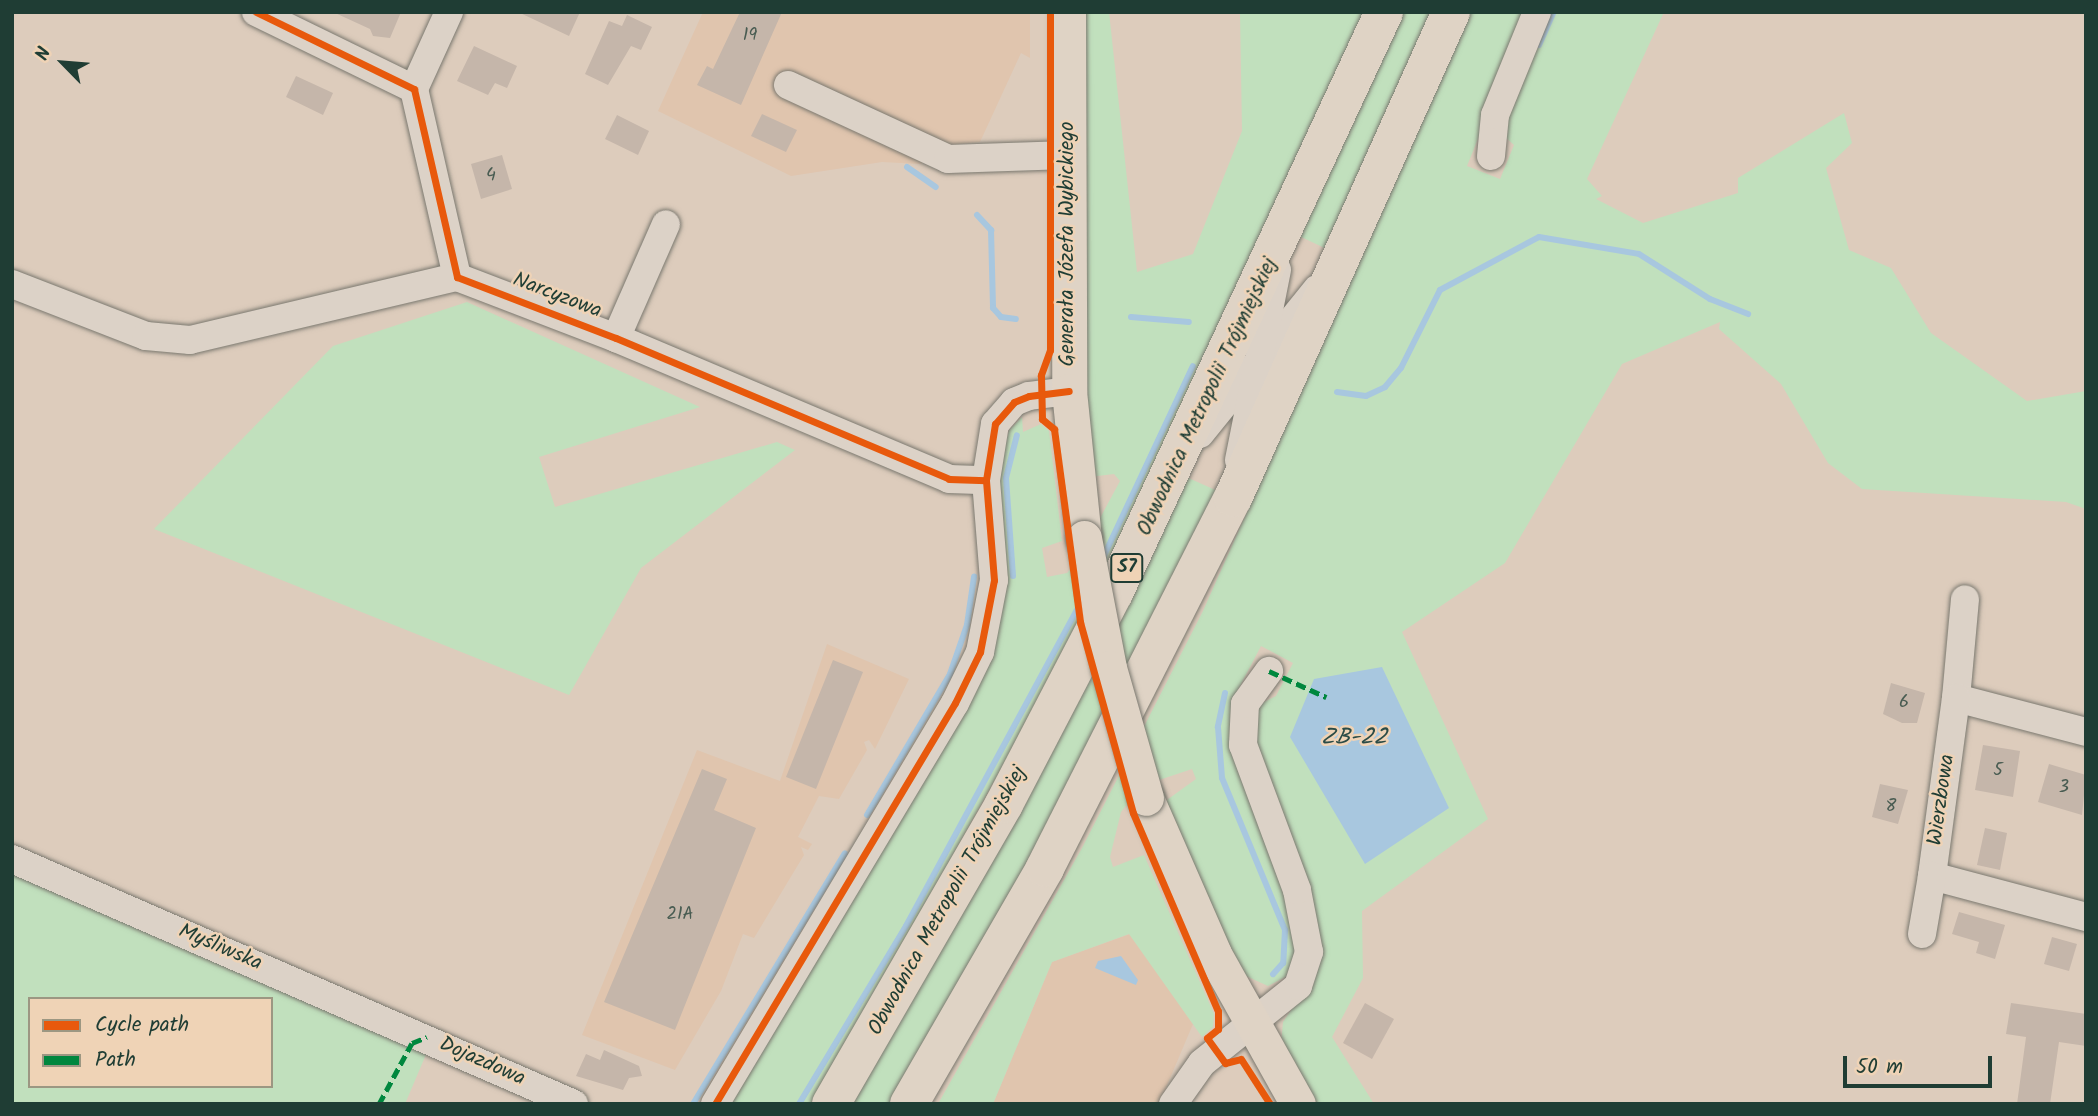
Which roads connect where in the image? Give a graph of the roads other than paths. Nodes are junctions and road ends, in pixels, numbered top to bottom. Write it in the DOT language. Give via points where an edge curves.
graph roads {
  1 [pos="257,12"];
  2 [pos="449,12"];
  3 [pos="1068,12"];
  4 [pos="1384,12"];
  5 [pos="1451,12"];
  6 [pos="1537,12"];
  7 [pos="788,85"];
  8 [pos="414,89"];
  9 [pos="1068,156"];
  10 [pos="1491,156"];
  11 [pos="666,224"];
  12 [pos="1287,230"];
  13 [pos="1344,257"];
  14 [pos="457,277"];
  15 [pos="12,284"];
  16 [pos="616,338"];
  17 [pos="1256,360"];
  18 [pos="1069,391"];
  19 [pos="1174,470"];
  20 [pos="986,480"];
  21 [pos="1233,498"];
  22 [pos="1965,599"];
  23 [pos="1269,671"];
  24 [pos="1956,698"];
  25 [pos="2086,732"];
  26 [pos="12,859"];
  27 [pos="1932,876"];
  28 [pos="2086,917"];
  29 [pos="1922,934"];
  30 [pos="1250,1024"];
  31 [pos="427,1037"];
  32 [pos="575,1104"];
  33 [pos="715,1104"];
  34 [pos="831,1104"];
  35 [pos="909,1104"];
  36 [pos="1173,1104"];
  37 [pos="1298,1104"];
  1 -- 8 [label="street"];
  2 -- 8 [label="street"];
  3 -- 9 [label="main road, Generała Józefa Wybickiego"];
  4 -- 12 [label="highway, Obwodnica Metropolii Trójmiejskiej / S7"];
  5 -- 13 [label="highway"];
  6 -- 10 [label="street" via="1495,115"];
  7 -- 9 [label="street" via="948,159"];
  8 -- 14 [label="street"];
  9 -- 18 [label="main road, Generała Józefa Wybickiego"];
  11 -- 16 [label="street"];
  12 -- 17 [label="street"];
  12 -- 19 [label="highway, Obwodnica Metropolii Trójmiejskiej / S7"];
  13 -- 17 [label="street"];
  13 -- 21 [label="highway"];
  14 -- 15 [label="street" via="190,340 146,336"];
  14 -- 16 [label="street, Narcyzowa"];
  16 -- 20 [label="street, Narcyzowa" via="949,479"];
  17 -- 19 [label="street"];
  17 -- 21 [label="street"];
  18 -- 20 [label="street" via="1041,392 1014,402 995,424"];
  18 -- 30 [label="main road, Generała Józefa Wybickiego, bridge" via="1084,538 1109,668 1146,798"];
  19 -- 34 [label="highway, Obwodnica Metropolii Trójmiejskiej / S7" via="1004,804"];
  20 -- 33 [label="street" via="994,570 980,652 955,703"];
  21 -- 35 [label="highway" via="1045,868"];
  22 -- 24 [label="street, Wierzbowa"];
  23 -- 30 [label="street" via="1245,704 1243,745 1304,910 1309,952 1298,986"];
  24 -- 25 [label="street"];
  24 -- 27 [label="street, Wierzbowa"];
  26 -- 31 [label="street, Myśliwska"];
  27 -- 28 [label="street, Wierzbowa"];
  27 -- 29 [label="street"];
  30 -- 36 [label="street" via="1202,1063"];
  30 -- 37 [label="main road, Generała Józefa Wybickiego"];
  31 -- 32 [label="street, Dojazdowa"];
}
